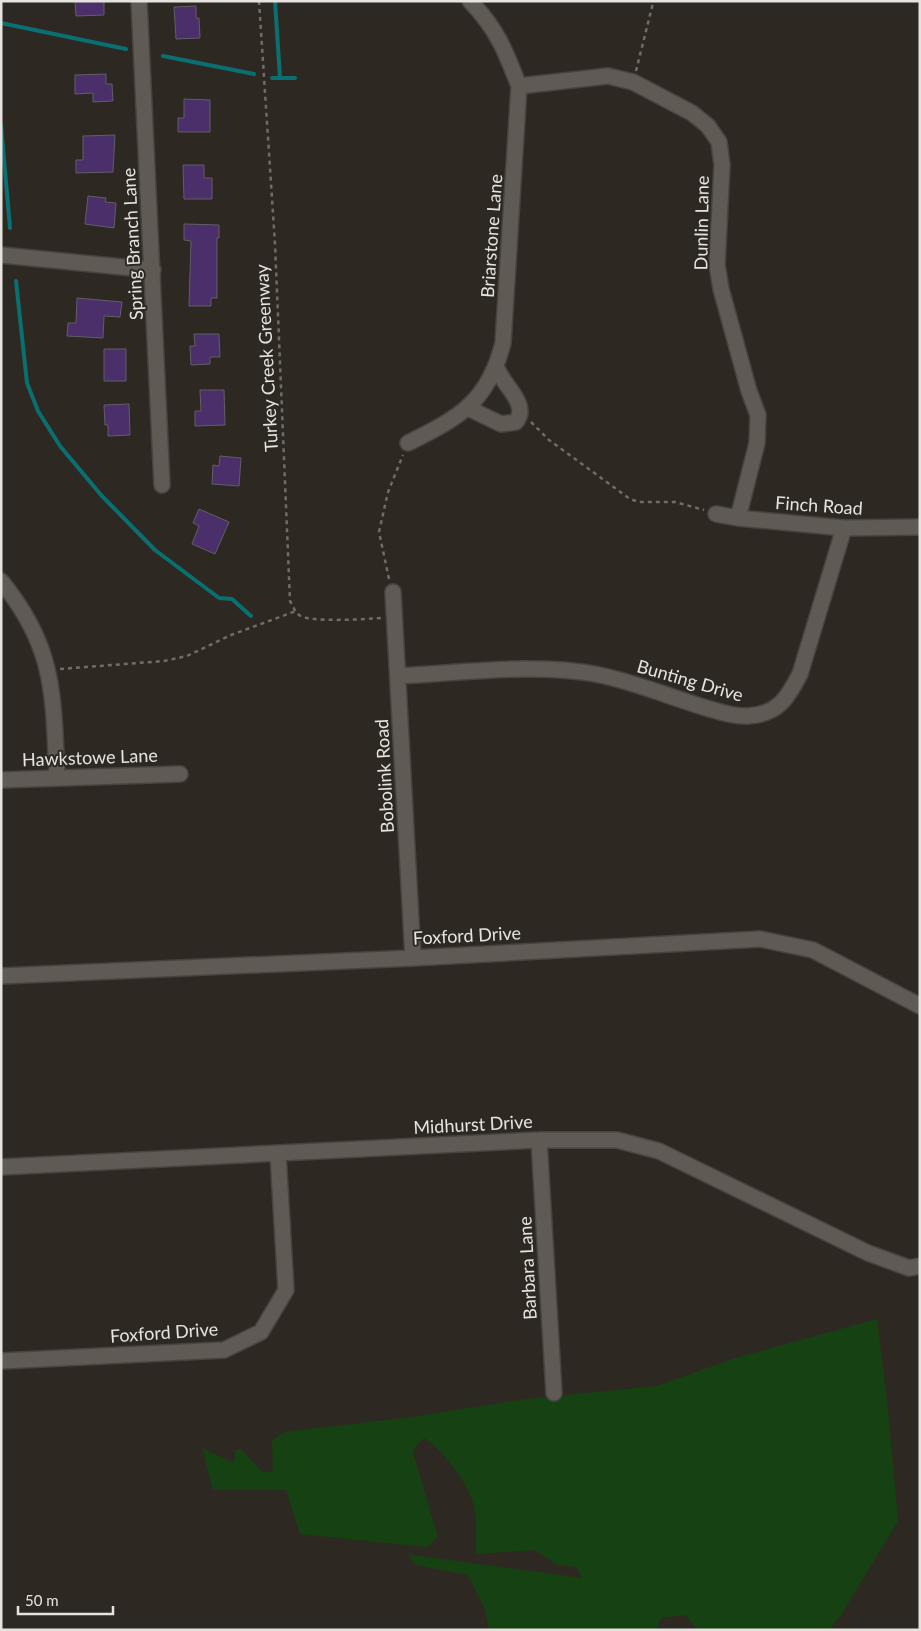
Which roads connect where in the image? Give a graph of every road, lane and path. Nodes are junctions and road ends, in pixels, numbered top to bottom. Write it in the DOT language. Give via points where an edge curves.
graph roads {
  1 [pos="139,1"];
  2 [pos="259,1"];
  3 [pos="470,1"];
  4 [pos="652,3"];
  5 [pos="633,82"];
  6 [pos="519,86"];
  7 [pos="1,255"];
  8 [pos="153,270"];
  9 [pos="497,368"];
  10 [pos="468,408"];
  11 [pos="521,416"];
  12 [pos="408,442"];
  13 [pos="162,485"];
  14 [pos="716,514"];
  15 [pos="738,518"];
  16 [pos="920,527"];
  17 [pos="844,528"];
  18 [pos="1,581"];
  19 [pos="393,592"];
  20 [pos="296,611"];
  21 [pos="395,617"];
  22 [pos="48,669"];
  23 [pos="398,676"];
  24 [pos="180,774"];
  25 [pos="57,777"];
  26 [pos="1,780"];
  27 [pos="413,958"];
  28 [pos="1,976"];
  29 [pos="920,1006"];
  30 [pos="539,1140"];
  31 [pos="278,1154"];
  32 [pos="1,1168"];
  33 [pos="920,1266"];
  34 [pos="1,1361"];
  35 [pos="554,1393"];
  1 -- 8 [label="street, Spring Branch Lane"];
  2 -- 20 [label="path, Turkey Creek Greenway" via="276,263 290,602"];
  3 -- 6 [label="street, Briarstone Lane" via="491,23"];
  4 -- 5 [label="path"];
  5 -- 6 [label="street, Dunlin Lane" via="608,76"];
  5 -- 15 [label="street, Dunlin Lane" via="692,112 708,126 718,142 722,165 717,265 758,415 757,442"];
  6 -- 9 [label="street, Briarstone Lane" via="503,343"];
  7 -- 8 [label="street"];
  8 -- 13 [label="street, Spring Branch Lane"];
  9 -- 10 [label="street, Briarstone Lane"];
  9 -- 11 [label="street" via="520,407"];
  10 -- 11 [label="street" via="501,424 516,422"];
  10 -- 12 [label="street, Briarstone Lane"];
  11 -- 14 [label="path" via="630,499 675,502"];
  12 -- 19 [label="path" via="388,492 379,532"];
  14 -- 15 [label="street, Finch Road"];
  15 -- 17 [label="street, Finch Road"];
  16 -- 17 [label="street, Finch Road"];
  17 -- 23 [label="street, Bunting Drive" via="800,674 782,703 772,711 746,716 725,713 621,681 576,671 508,670"];
  18 -- 22 [label="street" via="36,632"];
  19 -- 21 [label="street, Bobolink Road"];
  20 -- 21 [label="path" via="307,618 353,620"];
  20 -- 22 [label="path" via="231,635 187,656 164,661"];
  21 -- 23 [label="street, Bobolink Road"];
  22 -- 25 [label="street"];
  23 -- 27 [label="street, Bobolink Road"];
  24 -- 25 [label="street, Hawkstowe Lane"];
  25 -- 26 [label="street, Hawkstowe Lane"];
  27 -- 28 [label="street, Foxford Drive"];
  27 -- 29 [label="street, Foxford Drive" via="760,939 813,950"];
  30 -- 31 [label="street, Midhurst Drive"];
  30 -- 33 [label="street, Midhurst Drive" via="617,1140 659,1151 868,1253 910,1268"];
  30 -- 35 [label="street, Barbara Lane"];
  31 -- 32 [label="street, Midhurst Drive"];
  31 -- 34 [label="street, Foxford Drive" via="286,1290 261,1332 224,1350"];
}
